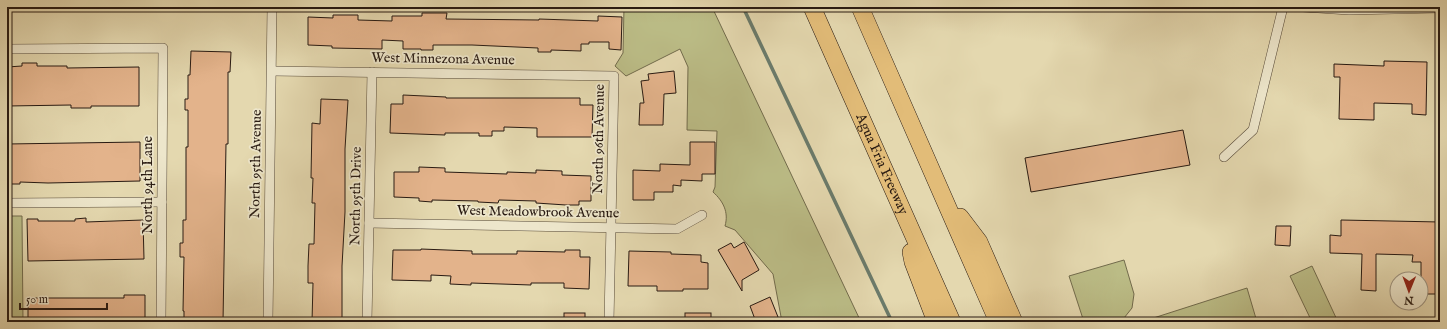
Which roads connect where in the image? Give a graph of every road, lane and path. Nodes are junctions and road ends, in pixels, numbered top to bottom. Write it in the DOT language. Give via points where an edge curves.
graph roads {
  1 [pos="272,7"];
  2 [pos="812,7"];
  3 [pos="860,7"];
  4 [pos="1283,7"];
  5 [pos="1303,7"];
  6 [pos="1440,8"];
  7 [pos="7,49"];
  8 [pos="272,71"];
  9 [pos="372,72"];
  10 [pos="614,76"];
  11 [pos="1224,157"];
  12 [pos="944,198"];
  13 [pos="162,202"];
  14 [pos="7,203"];
  15 [pos="901,205"];
  16 [pos="702,215"];
  17 [pos="369,223"];
  18 [pos="611,227"];
  19 [pos="161,322"];
  20 [pos="268,322"];
  21 [pos="367,322"];
  22 [pos="609,322"];
  23 [pos="936,322"];
  24 [pos="952,322"];
  25 [pos="998,322"];
  26 [pos="1014,322"];
  1 -- 8 [label="street, North 95th Avenue"];
  2 -- 15 [label="highway, Agua Fria Freeway"];
  3 -- 12 [label="highway"];
  4 -- 11 [label="street" via="1253,130"];
  5 -- 6 [label="street" via="1349,10"];
  7 -- 13 [label="street, North 94th Lane" via="163,48"];
  8 -- 9 [label="street, West Minnezona Avenue"];
  8 -- 20 [label="street, North 95th Avenue"];
  9 -- 10 [label="street, West Minnezona Avenue"];
  9 -- 17 [label="street, North 95th Drive"];
  10 -- 18 [label="street, North 96th Avenue"];
  12 -- 25 [label="highway"];
  12 -- 26 [label="highway" via="979,242"];
  13 -- 14 [label="street"];
  13 -- 19 [label="street, North 94th Lane"];
  15 -- 23 [label="highway" via="913,262"];
  15 -- 24 [label="highway, Agua Fria Freeway"];
  16 -- 18 [label="street, West Meadowbrook Avenue" via="677,229"];
  17 -- 18 [label="street, West Meadowbrook Avenue"];
  17 -- 21 [label="street, North 95th Drive"];
  18 -- 22 [label="street, North 96th Avenue"];
}
